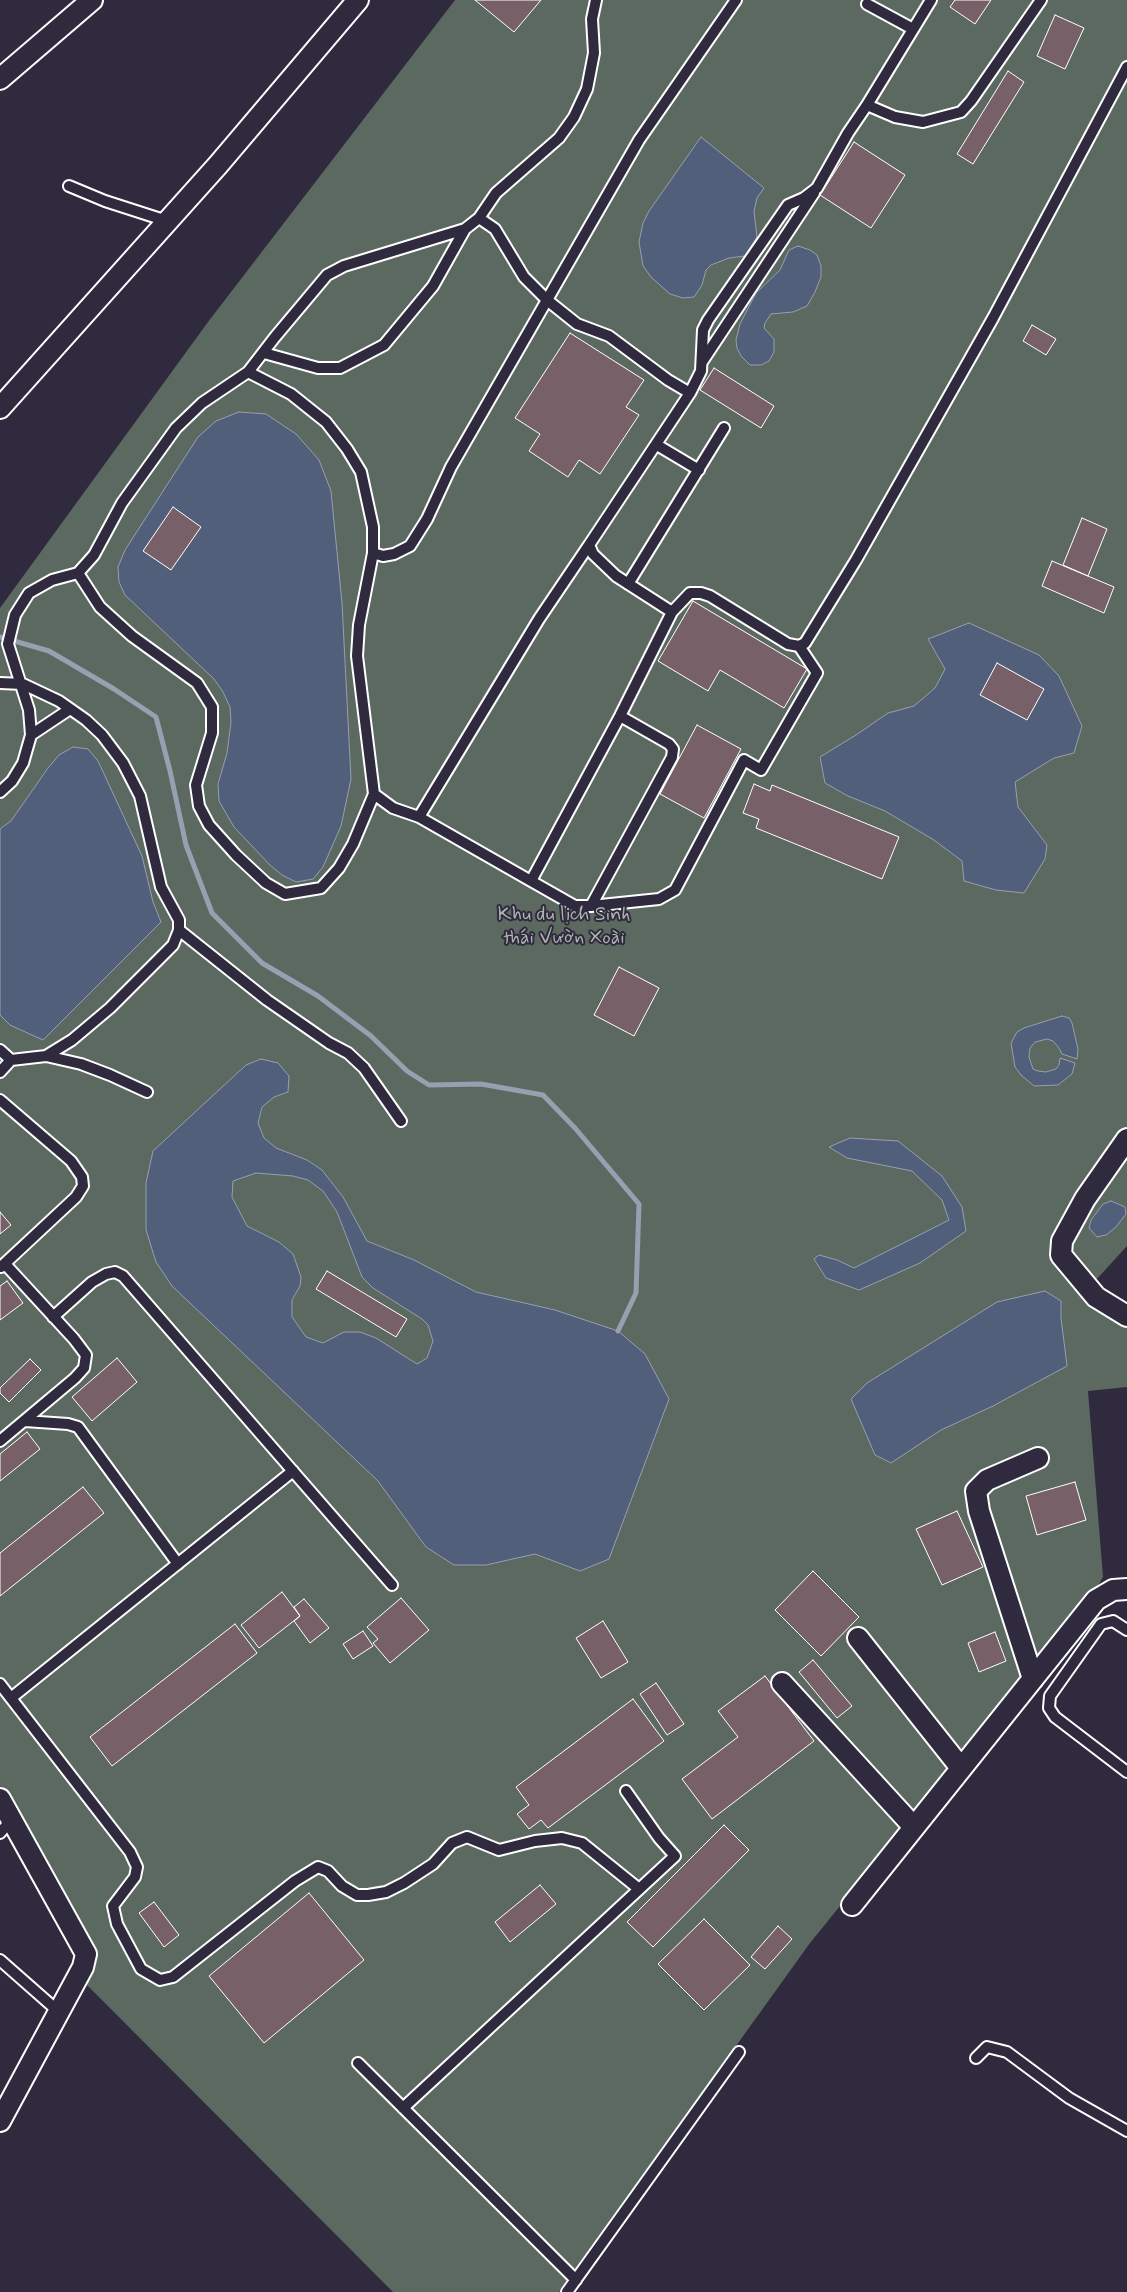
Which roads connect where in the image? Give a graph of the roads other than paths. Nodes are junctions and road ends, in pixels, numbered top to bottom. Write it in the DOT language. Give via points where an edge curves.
graph roads {
  1 [pos="92,0"];
  2 [pos="358,0"];
  3 [pos="596,0"];
  4 [pos="736,0"];
  5 [pos="931,0"];
  6 [pos="1041,0"];
  7 [pos="867,4"];
  8 [pos="913,29"];
  9 [pos="1127,67"];
  10 [pos="0,79"];
  11 [pos="867,105"];
  12 [pos="69,186"];
  13 [pos="817,188"];
  14 [pos="480,218"];
  15 [pos="167,221"];
  16 [pos="465,229"];
  17 [pos="547,300"];
  18 [pos="264,353"];
  19 [pos="702,363"];
  20 [pos="248,372"];
  21 [pos="690,393"];
  22 [pos="0,408"];
  23 [pos="724,428"];
  24 [pos="657,445"];
  25 [pos="699,470"];
  26 [pos="589,545"];
  27 [pos="373,552"];
  28 [pos="78,572"];
  29 [pos="628,584"];
  30 [pos="672,612"];
  31 [pos="799,646"];
  32 [pos="0,683"];
  33 [pos="23,684"];
  34 [pos="70,709"];
  35 [pos="620,716"];
  36 [pos="31,734"];
  37 [pos="0,792"];
  38 [pos="374,794"];
  39 [pos="419,817"];
  40 [pos="531,881"];
  41 [pos="591,906"];
  42 [pos="179,930"];
  43 [pos="0,1050"];
  44 [pos="46,1056"];
  45 [pos="11,1060"];
  46 [pos="0,1072"];
  47 [pos="147,1092"];
  48 [pos="0,1100"];
  49 [pos="401,1121"];
  50 [pos="1127,1139"];
  51 [pos="2,1266"];
  52 [pos="1127,1316"];
  53 [pos="53,1317"];
  54 [pos="25,1421"];
  55 [pos="0,1441"];
  56 [pos="1038,1458"];
  57 [pos="293,1470"];
  58 [pos="178,1564"];
  59 [pos="392,1585"];
  60 [pos="1127,1589"];
  61 [pos="1127,1630"];
  62 [pos="858,1638"];
  63 [pos="1033,1679"];
  64 [pos="782,1683"];
  65 [pos="0,1684"];
  66 [pos="11,1698"];
  67 [pos="961,1768"];
  68 [pos="1127,1772"];
  69 [pos="626,1791"];
  70 [pos="0,1799"];
  71 [pos="6,1826"];
  72 [pos="913,1826"];
  73 [pos="640,1889"];
  74 [pos="852,1905"];
  75 [pos="0,1960"];
  76 [pos="59,2012"];
  77 [pos="739,2052"];
  78 [pos="976,2058"];
  79 [pos="358,2063"];
  80 [pos="403,2108"];
  81 [pos="0,2121"];
  82 [pos="1127,2131"];
  83 [pos="576,2280"];
  84 [pos="567,2292"];
  1 -- 10 [label="street"];
  2 -- 15 [label="street"];
  3 -- 14 [label="lane" via="592,19 594,53 587,89 574,117 558,138 496,193"];
  4 -- 17 [label="lane" via="639,140"];
  5 -- 8 [label="lane"];
  6 -- 11 [label="lane" via="961,112 923,122 895,117"];
  7 -- 8 [label="lane"];
  8 -- 11 [label="lane"];
  9 -- 31 [label="lane" via="1010,288 856,560 811,635"];
  11 -- 13 [label="lane"];
  12 -- 15 [label="lane"];
  13 -- 19 [label="lane"];
  13 -- 19 [label="lane" via="788,205 708,320 703,330"];
  14 -- 16 [label="lane"];
  14 -- 17 [label="lane" via="495,229 524,277"];
  15 -- 22 [label="street"];
  16 -- 18 [label="lane" via="344,266 327,275"];
  16 -- 18 [label="lane" via="433,286 384,345 340,368 318,368"];
  17 -- 21 [label="lane" via="577,324 609,336"];
  17 -- 27 [label="lane" via="410,546 383,556"];
  18 -- 20 [label="lane"];
  19 -- 21 [label="lane"];
  20 -- 27 [label="lane" via="290,394 326,422 347,449 361,472 373,527"];
  20 -- 28 [label="lane" via="202,404 176,428 122,503 94,555"];
  21 -- 24 [label="lane"];
  23 -- 25 [label="lane"];
  24 -- 25 [label="lane"];
  24 -- 26 [label="lane"];
  25 -- 29 [label="lane"];
  26 -- 29 [label="lane" via="593,554"];
  26 -- 39 [label="lane" via="539,619"];
  27 -- 38 [label="lane" via="359,625 357,656"];
  28 -- 33 [label="lane" via="52,580 29,593 14,615 8,644"];
  28 -- 38 [label="lane" via="100,607 132,636 197,683 212,707 212,733 196,785 199,806 209,825 266,883 285,894 321,888 339,868 353,844"];
  29 -- 30 [label="lane"];
  30 -- 31 [label="lane" via="690,593 701,593 788,644"];
  30 -- 35 [label="lane"];
  31 -- 41 [label="lane" via="816,673 761,770 744,760 675,890 659,899"];
  32 -- 33 [label="lane"];
  33 -- 34 [label="lane"];
  33 -- 36 [label="lane" via="30,710"];
  34 -- 36 [label="lane"];
  34 -- 42 [label="lane" via="102,735 124,763 140,796 161,887 179,920"];
  35 -- 40 [label="lane"];
  35 -- 41 [label="lane" via="669,744 673,749 672,757"];
  36 -- 37 [label="lane" via="23,763 12,781"];
  38 -- 39 [label="lane" via="393,808"];
  39 -- 40 [label="lane"];
  40 -- 41 [label="lane" via="576,906"];
  42 -- 44 [label="lane" via="173,945 110,1008 72,1040"];
  42 -- 49 [label="lane" via="267,1000 348,1054 364,1068"];
  43 -- 45 [label="lane"];
  44 -- 45 [label="lane"];
  44 -- 47 [label="lane" via="81,1064"];
  45 -- 46 [label="lane"];
  48 -- 51 [label="lane" via="70,1161 82,1176 83,1186 76,1197"];
  50 -- 52 [label="street" via="1085,1200 1062,1242 1061,1255 1096,1297"];
  51 -- 53 [label="lane"];
  53 -- 54 [label="lane" via="86,1355 84,1368"];
  53 -- 57 [label="lane" via="92,1282 115,1272 124,1276"];
  54 -- 55 [label="lane"];
  54 -- 58 [label="lane" via="78,1427"];
  56 -- 63 [label="street" via="987,1480 976,1491 979,1511"];
  57 -- 58 [label="lane"];
  57 -- 59 [label="lane"];
  58 -- 66 [label="lane"];
  60 -- 63 [label="street" via="1113,1590 1096,1600"];
  61 -- 68 [label="lane" via="1113,1621 1101,1624 1050,1696 1049,1708 1055,1718"];
  62 -- 67 [label="street"];
  63 -- 67 [label="street"];
  64 -- 72 [label="street"];
  65 -- 66 [label="lane"];
  66 -- 73 [label="lane" via="130,1852 137,1867 135,1877 113,1906 117,1924 141,1969 160,1980 173,1977 295,1881 318,1867 328,1871 342,1886 357,1895 386,1892 433,1864 452,1843 467,1836 499,1850 562,1838 582,1843"];
  67 -- 72 [label="street"];
  69 -- 73 [label="lane" via="675,1856"];
  70 -- 71 [label="street"];
  71 -- 76 [label="street" via="86,1954 83,1967"];
  72 -- 74 [label="street"];
  73 -- 80 [label="lane"];
  75 -- 76 [label="lane"];
  76 -- 81 [label="street"];
  77 -- 83 [label="lane"];
  78 -- 82 [label="lane" via="987,2047 1007,2052 1069,2098"];
  79 -- 80 [label="lane"];
  80 -- 83 [label="lane"];
  83 -- 84 [label="lane"];
}
